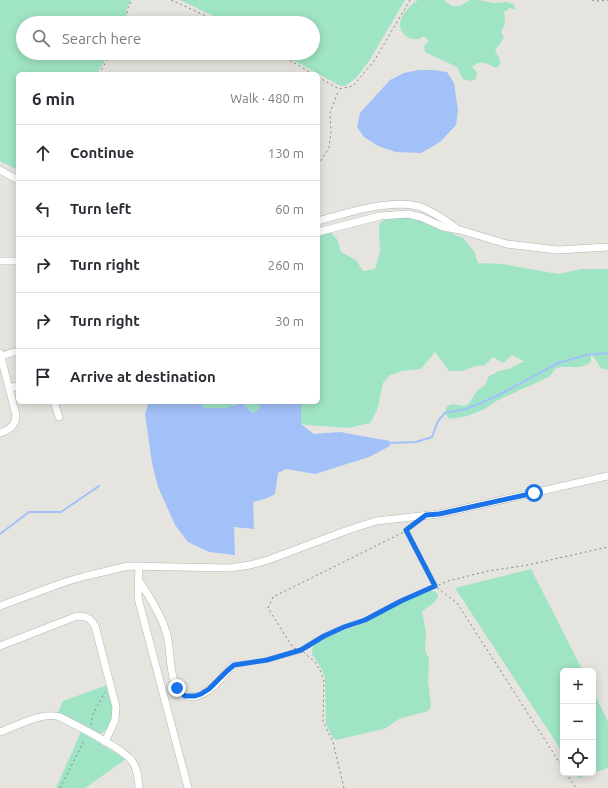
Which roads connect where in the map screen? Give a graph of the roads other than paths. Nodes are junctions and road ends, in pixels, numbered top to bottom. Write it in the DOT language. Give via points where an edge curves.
graph roads {
  1 [pos="0,170"];
  2 [pos="16,179"];
  3 [pos="320,220"];
  4 [pos="460,230"];
  5 [pos="320,231"];
  6 [pos="608,247"];
  7 [pos="0,261"];
  8 [pos="16,262"];
  9 [pos="16,351"];
  10 [pos="0,355"];
  11 [pos="16,386"];
  12 [pos="9,388"];
  13 [pos="55,404"];
  14 [pos="58,417"];
  15 [pos="0,433"];
  16 [pos="608,476"];
  17 [pos="139,566"];
  18 [pos="139,581"];
  19 [pos="0,606"];
  20 [pos="0,646"];
  21 [pos="234,665"];
  22 [pos="0,732"];
  23 [pos="105,742"];
  24 [pos="139,788"];
  25 [pos="188,788"];
  1 -- 2 [label="street"];
  3 -- 4 [label="street" via="353,211 395,204 428,210"];
  4 -- 5 [label="street" via="443,227 408,214 380,216"];
  4 -- 6 [label="street" via="507,244 558,250"];
  7 -- 8 [label="street"];
  9 -- 10 [label="street"];
  10 -- 12 [label="street"];
  11 -- 12 [label="street"];
  12 -- 15 [label="street" via="16,420 12,428"];
  13 -- 14 [label="street"];
  16 -- 17 [label="street" via="439,514 376,521 250,565 229,568"];
  17 -- 18 [label="street"];
  17 -- 19 [label="street" via="128,566 65,582"];
  18 -- 21 [label="street" via="162,619 174,680 181,693 190,697 201,694"];
  18 -- 25 [label="street" via="138,598"];
  20 -- 23 [label="street" via="77,616 90,619 95,626 116,707 115,720"];
  22 -- 23 [label="street" via="52,715"];
  23 -- 24 [label="street" via="133,762"];
}
